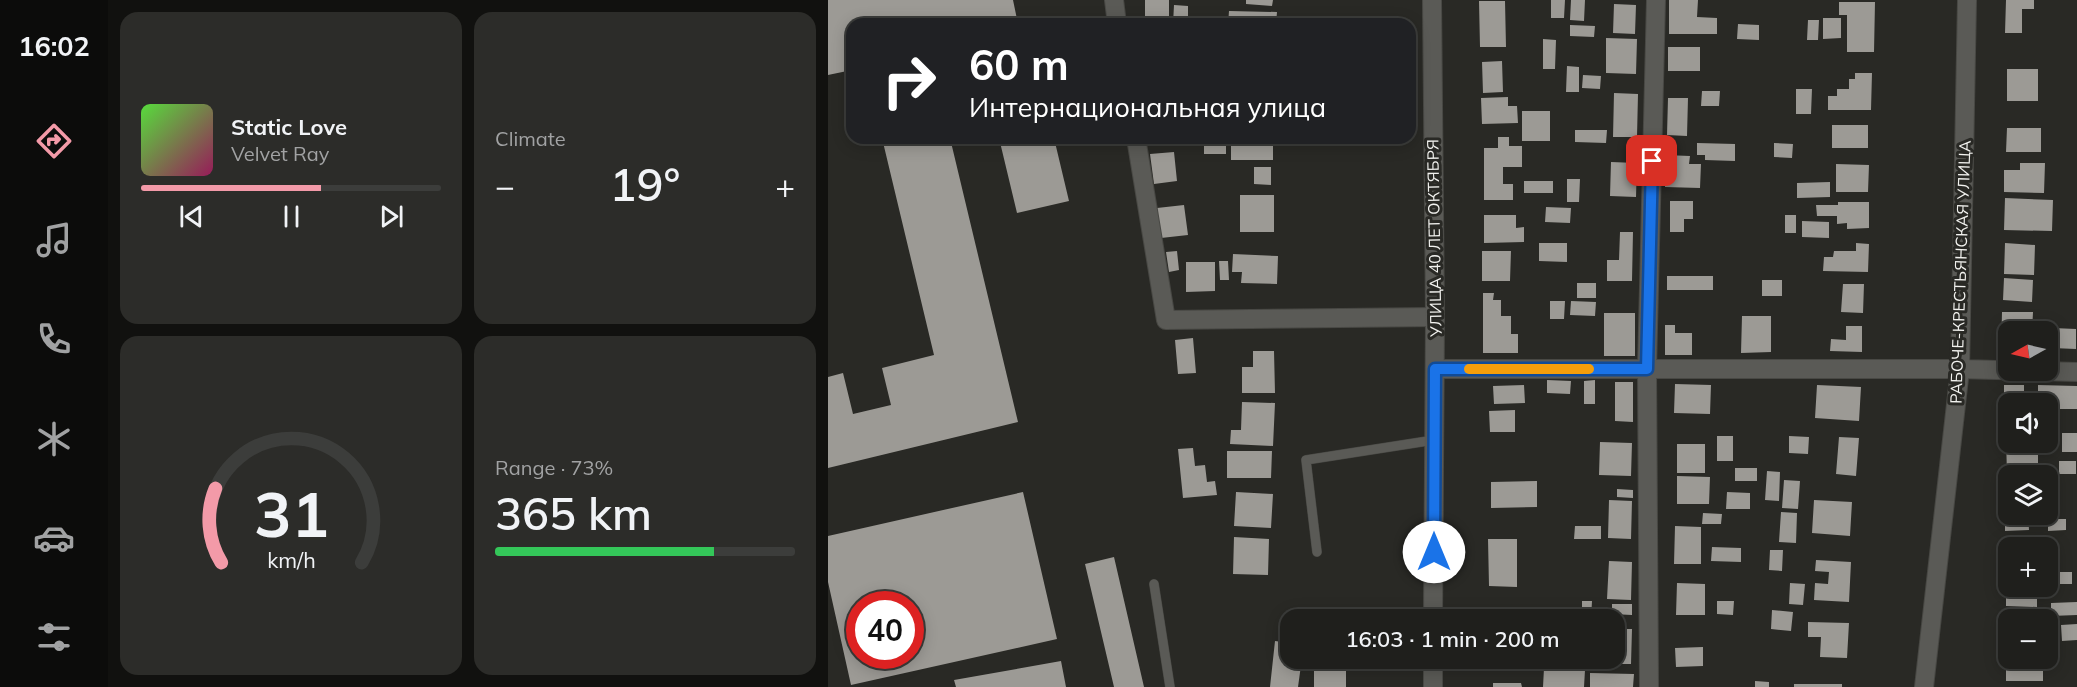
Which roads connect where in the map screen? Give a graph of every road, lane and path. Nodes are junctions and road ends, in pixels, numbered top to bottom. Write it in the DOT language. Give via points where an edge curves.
graph roads {
  1 [pos="1114,0"];
  2 [pos="1432,0"];
  3 [pos="1656,0"];
  4 [pos="1967,0"];
  5 [pos="1116,18"];
  6 [pos="1137,144"];
  7 [pos="1435,318"];
  8 [pos="1435,369"];
  9 [pos="1647,369"];
  10 [pos="1960,369"];
  11 [pos="2077,372"];
  12 [pos="1434,440"];
  13 [pos="1317,552"];
  14 [pos="1154,584"];
  15 [pos="1433,609"];
  16 [pos="1433,669"];
  17 [pos="1170,687"];
  18 [pos="1433,687"];
  19 [pos="1649,687"];
  20 [pos="1924,687"];
  1 -- 5 [label="street"];
  2 -- 7 [label="street, УЛИЦА 40 ЛЕТ ОКТЯБРЯ"];
  3 -- 9 [label="street"];
  4 -- 10 [label="street, РАБОЧЕ-КРЕСТЬЯНСКАЯ УЛИЦА"];
  6 -- 7 [label="street" via="1166,320"];
  7 -- 8 [label="street, УЛИЦА 40 ЛЕТ ОКТЯБРЯ"];
  8 -- 9 [label="street"];
  8 -- 12 [label="street, УЛИЦА 40 ЛЕТ ОКТЯБРЯ"];
  9 -- 10 [label="street"];
  9 -- 19 [label="street"];
  10 -- 11 [label="street"];
  10 -- 20 [label="street, РАБОЧЕ-КРЕСТЬЯНСКАЯ УЛИЦА"];
  12 -- 13 [label="lane" via="1306,460"];
  12 -- 15 [label="street, УЛИЦА 40 ЛЕТ ОКТЯБРЯ"];
  14 -- 17 [label="lane"];
  16 -- 18 [label="street"];
}
